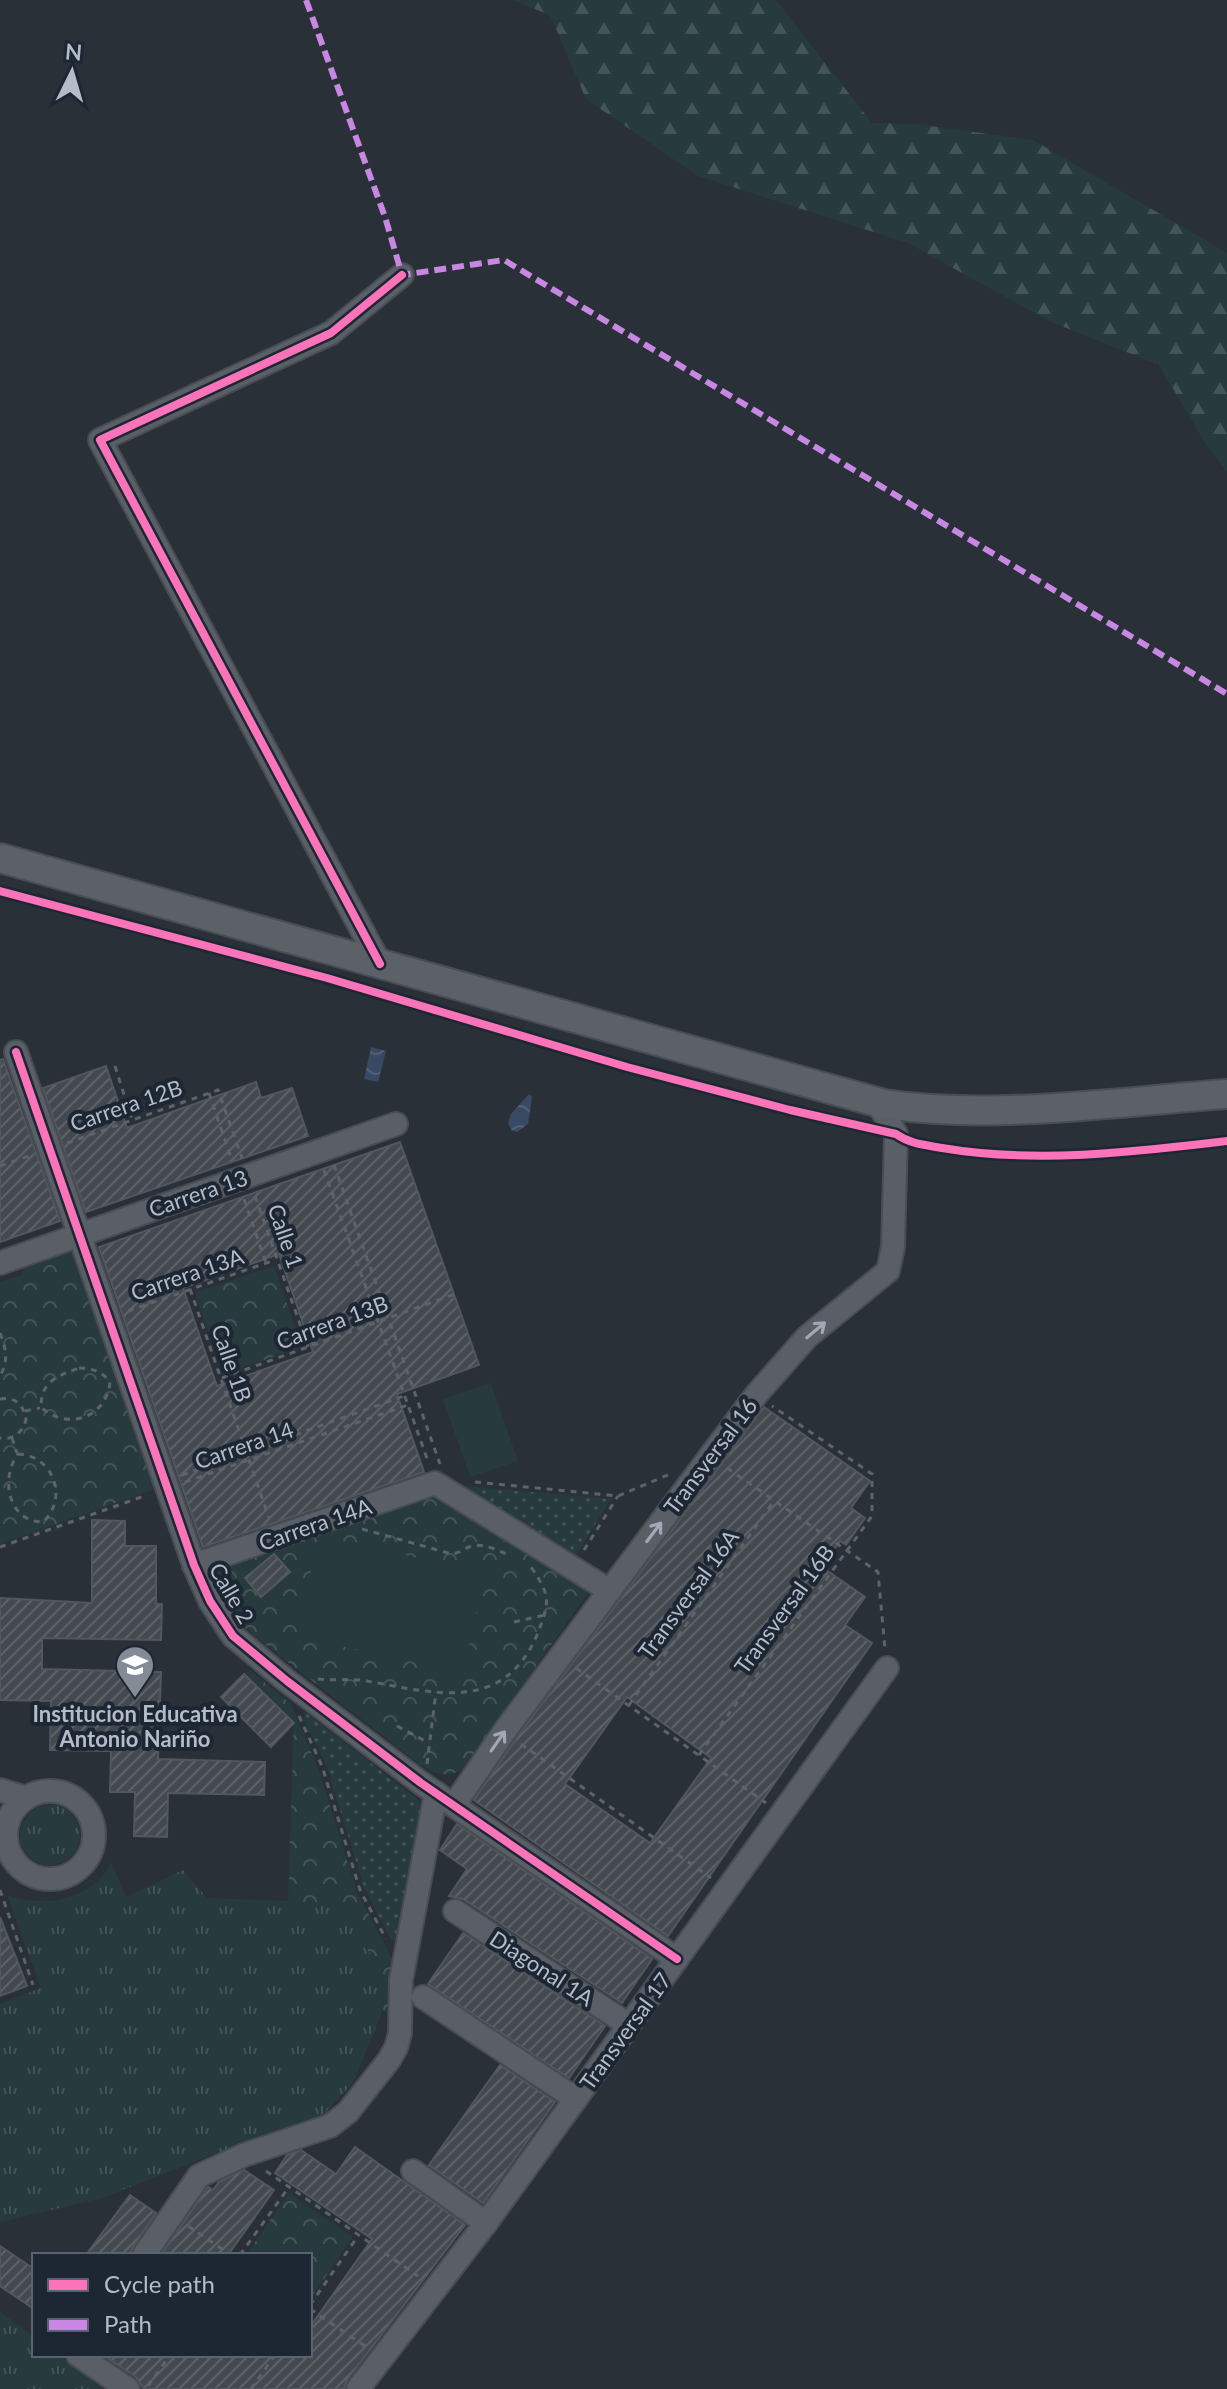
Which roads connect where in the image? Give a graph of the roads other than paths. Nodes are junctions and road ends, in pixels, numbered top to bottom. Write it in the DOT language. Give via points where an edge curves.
graph roads {
  1 [pos="402,275"];
  2 [pos="0,858"];
  3 [pos="380,964"];
  4 [pos="16,1052"];
  5 [pos="1227,1094"];
  6 [pos="877,1102"];
  7 [pos="919,1109"];
  8 [pos="396,1124"];
  9 [pos="896,1134"];
  10 [pos="80,1235"];
  11 [pos="0,1263"];
  12 [pos="194,1565"];
  13 [pos="610,1591"];
  14 [pos="887,1668"];
  15 [pos="0,1790"];
  16 [pos="436,1793"];
  17 [pos="8,1816"];
  18 [pos="455,1911"];
  19 [pos="677,1959"];
  20 [pos="423,1997"];
  21 [pos="629,2025"];
  22 [pos="576,2099"];
  23 [pos="413,2171"];
  24 [pos="486,2223"];
  25 [pos="145,2253"];
  26 [pos="81,2357"];
  27 [pos="128,2389"];
  28 [pos="358,2389"];
  1 -- 3 [label="street" via="331,333 100,440"];
  2 -- 3 [label="main road"];
  3 -- 6 [label="main road"];
  4 -- 10 [label="street, Calle 2"];
  5 -- 7 [label="main road" via="992,1111"];
  6 -- 7 [label="main road"];
  6 -- 9 [label="street"];
  7 -- 9 [label="street"];
  8 -- 10 [label="street, Carrera 13"];
  13 -- 9 [label="street, Transversal 16, one-way" via="756,1395 807,1337 888,1271"];
  10 -- 11 [label="street, Carrera 13"];
  10 -- 12 [label="street, Calle 2"];
  12 -- 13 [label="street, Carrera 14A" via="435,1483"];
  12 -- 16 [label="street, Calle 2" via="233,1636"];
  16 -- 13 [label="street, Transversal 16, one-way" via="504,1732"];
  14 -- 19 [label="street, Transversal 17"];
  15 -- 17 [label="street"];
  16 -- 19 [label="street, Calle 2"];
  16 -- 25 [label="street" via="401,1980 396,2048 348,2112 330,2126 199,2176"];
  18 -- 21 [label="street, Diagonal 1A"];
  19 -- 21 [label="street, Transversal 17"];
  20 -- 22 [label="street"];
  21 -- 22 [label="street, Transversal 17"];
  22 -- 24 [label="street, Transversal 17"];
  23 -- 24 [label="street"];
  24 -- 28 [label="street, Transversal 17"];
  26 -- 27 [label="street"];
}
